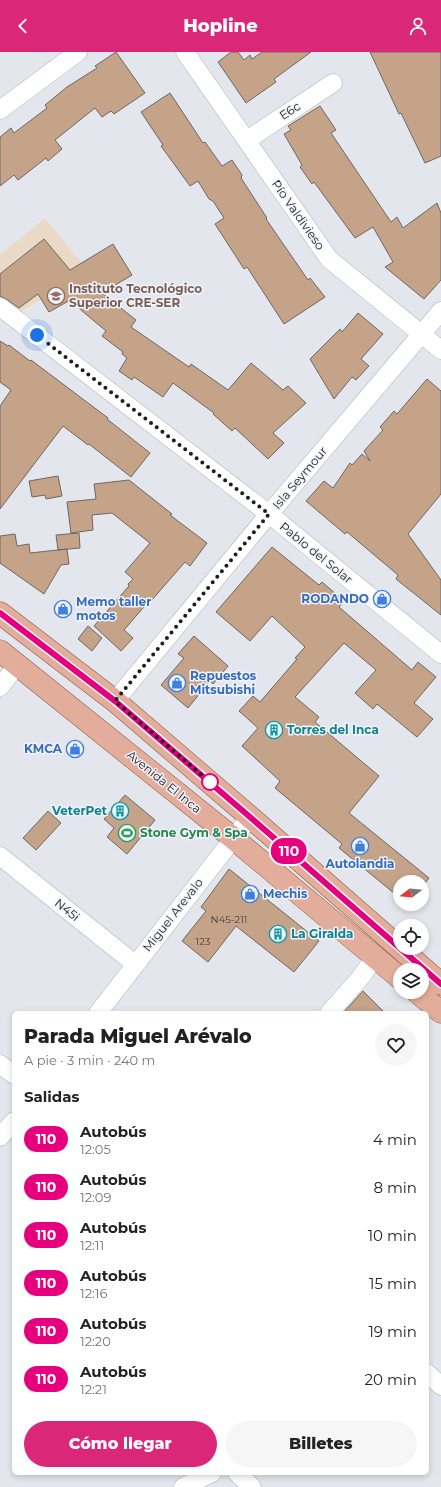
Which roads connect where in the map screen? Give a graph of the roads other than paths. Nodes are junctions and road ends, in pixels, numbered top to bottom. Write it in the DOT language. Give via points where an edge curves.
graph roads {
  1 [pos="78,52"];
  2 [pos="185,52"];
  3 [pos="333,83"];
  4 [pos="1,106"];
  5 [pos="246,140"];
  6 [pos="0,307"];
  7 [pos="441,311"];
  8 [pos="421,333"];
  9 [pos="441,350"];
  10 [pos="269,514"];
  11 [pos="0,613"];
  12 [pos="0,651"];
  13 [pos="441,654"];
  14 [pos="18,664"];
  15 [pos="0,687"];
  16 [pos="115,701"];
  17 [pos="250,817"];
  18 [pos="233,838"];
  19 [pos="0,856"];
  20 [pos="375,957"];
  21 [pos="135,964"];
  22 [pos="393,972"];
  23 [pos="441,984"];
  24 [pos="425,999"];
  25 [pos="100,1011"];
  26 [pos="331,1011"];
  27 [pos="441,1012"];
  28 [pos="0,1064"];
  29 [pos="12,1073"];
  30 [pos="12,1123"];
  31 [pos="0,1138"];
  32 [pos="429,1375"];
  33 [pos="441,1386"];
  34 [pos="208,1475"];
  35 [pos="239,1475"];
  36 [pos="183,1487"];
  37 [pos="252,1487"];
  1 -- 4 [label="street"];
  2 -- 5 [label="street, Pío Valdivieso"];
  3 -- 5 [label="street, E6c"];
  5 -- 8 [label="street, Pío Valdivieso" via="329,259"];
  6 -- 10 [label="street, Pablo del Solar"];
  7 -- 8 [label="street, Isla Seymour"];
  8 -- 9 [label="street, Pío Valdivieso"];
  8 -- 10 [label="street, Isla Seymour"];
  10 -- 13 [label="street, Pablo del Solar"];
  10 -- 16 [label="street, Isla Seymour"];
  11 -- 16 [label="main road"];
  12 -- 14 [label="main road, Avenida El Inca"];
  14 -- 15 [label="street"];
  14 -- 18 [label="main road, Avenida El Inca"];
  16 -- 17 [label="main road"];
  17 -- 18 [label="street, Miguel Arevalo"];
  17 -- 23 [label="main road"];
  18 -- 20 [label="main road, Avenida El Inca"];
  18 -- 21 [label="street, Miguel Arevalo"];
  19 -- 21 [label="street, N45i"];
  20 -- 22 [label="main road, Avenida El Inca"];
  20 -- 26 [label="street"];
  21 -- 25 [label="street, Miguel Arevalo"];
  24 -- 27 [label="main road"];
  28 -- 29 [label="street"];
  30 -- 31 [label="street"];
  32 -- 33 [label="street"];
  34 -- 36 [label="street"];
  35 -- 37 [label="street"];
}
